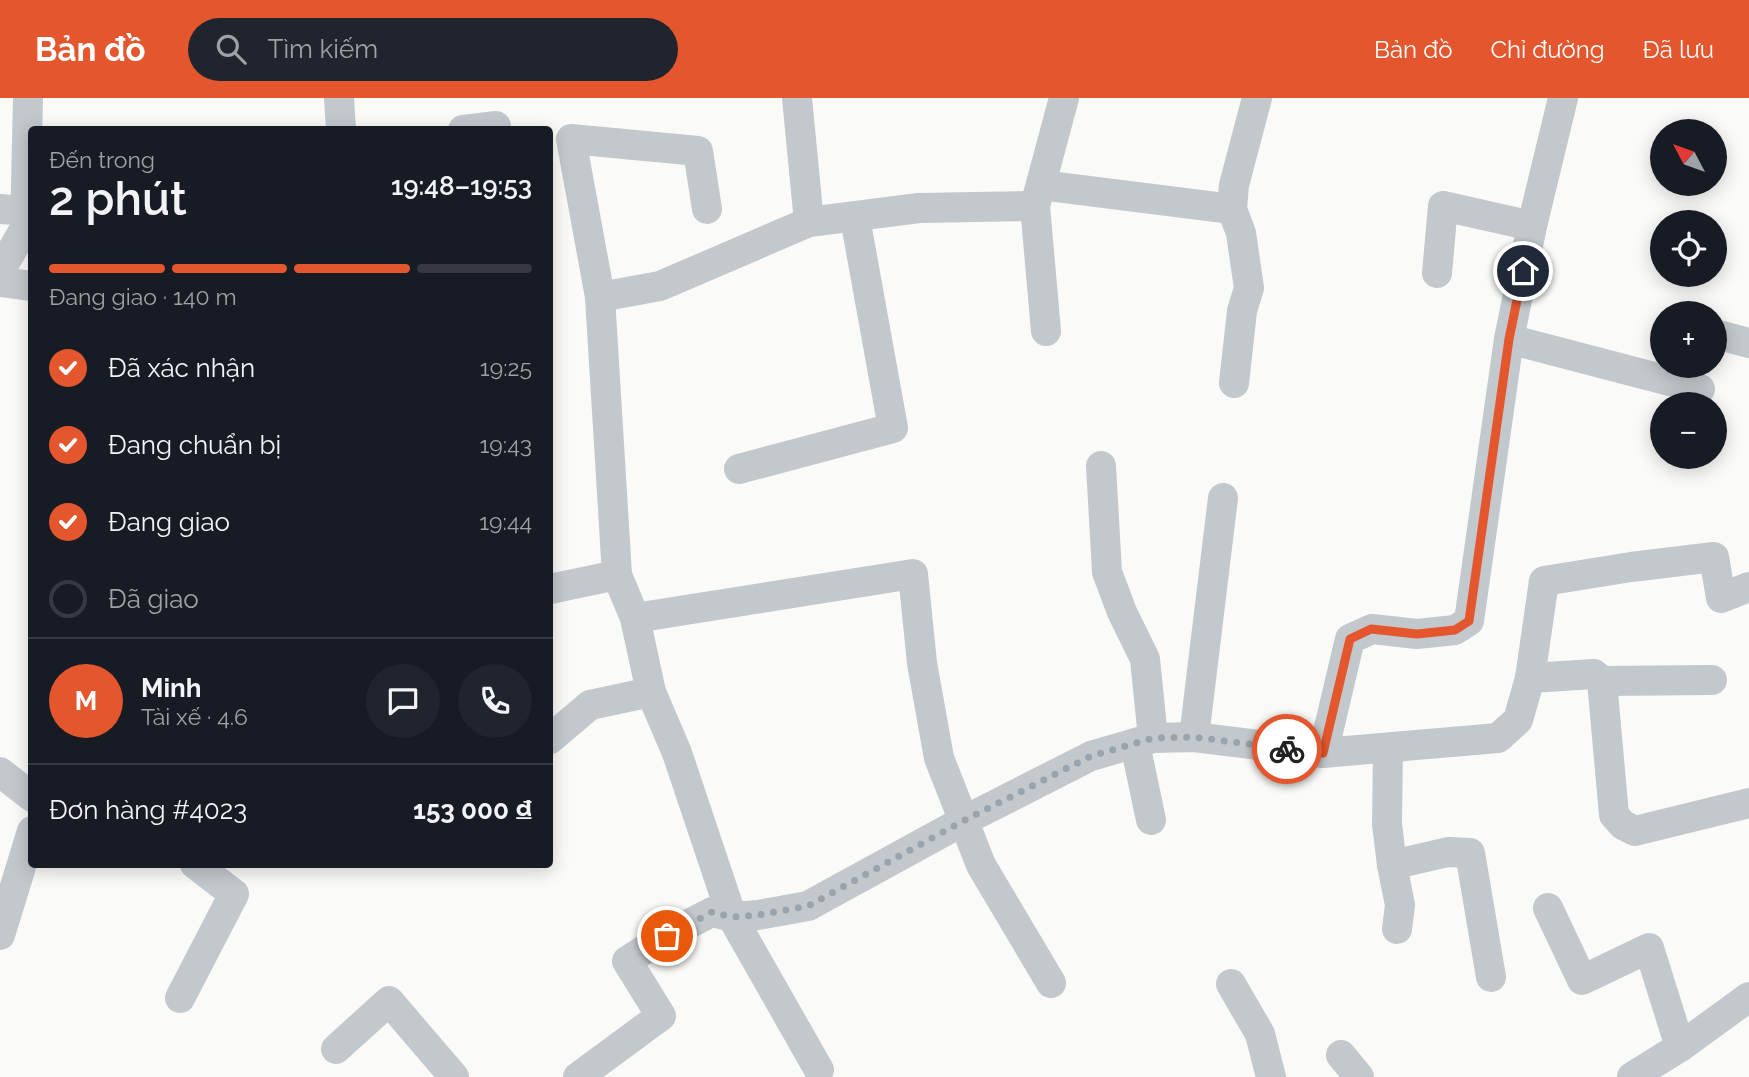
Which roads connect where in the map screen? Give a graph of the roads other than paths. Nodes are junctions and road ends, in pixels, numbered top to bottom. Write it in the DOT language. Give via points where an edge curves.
graph roads {
  1 [pos="28,98"];
  2 [pos="338,98"];
  3 [pos="797,98"];
  4 [pos="1064,98"];
  5 [pos="1257,98"];
  6 [pos="1563,98"];
  7 [pos="341,126"];
  8 [pos="1038,195"];
  9 [pos="707,209"];
  10 [pos="1232,209"];
  11 [pos="855,218"];
  12 [pos="21,219"];
  13 [pos="810,222"];
  14 [pos="1532,226"];
  15 [pos="0,271"];
  16 [pos="1437,273"];
  17 [pos="0,282"];
  18 [pos="28,286"];
  19 [pos="600,297"];
  20 [pos="1045,331"];
  21 [pos="1727,338"];
  22 [pos="1509,339"];
  23 [pos="1749,344"];
  24 [pos="1234,383"];
  25 [pos="1700,389"];
  26 [pos="1101,466"];
  27 [pos="739,469"];
  28 [pos="1223,498"];
  29 [pos="617,575"];
  30 [pos="1749,587"];
  31 [pos="553,588"];
  32 [pos="635,618"];
  33 [pos="1530,678"];
  34 [pos="1712,680"];
  35 [pos="1602,681"];
  36 [pos="651,692"];
  37 [pos="554,723"];
  38 [pos="1194,737"];
  39 [pos="1144,741"];
  40 [pos="1388,748"];
  41 [pos="1323,753"];
  42 [pos="0,772"];
  43 [pos="28,794"];
  44 [pos="1749,803"];
  45 [pos="965,820"];
  46 [pos="1151,820"];
  47 [pos="28,844"];
  48 [pos="1392,865"];
  49 [pos="200,868"];
  50 [pos="1548,908"];
  51 [pos="732,917"];
  52 [pos="1397,929"];
  53 [pos="0,935"];
  54 [pos="1491,977"];
  55 [pos="1051,983"];
  56 [pos="1231,984"];
  57 [pos="1749,997"];
  58 [pos="180,998"];
  59 [pos="1680,1047"];
  60 [pos="337,1049"];
  61 [pos="819,1070"];
  62 [pos="454,1077"];
  63 [pos="579,1077"];
  64 [pos="1271,1077"];
  65 [pos="1632,1077"];
  1 -- 12 [label="street"];
  2 -- 7 [label="street"];
  3 -- 13 [label="street"];
  4 -- 8 [label="street"];
  5 -- 10 [label="street"];
  6 -- 14 [label="street"];
  8 -- 10 [label="street"];
  8 -- 11 [label="street"];
  8 -- 20 [label="street"];
  9 -- 19 [label="street" via="698,151 571,139"];
  10 -- 24 [label="street" via="1241,233 1249,288"];
  11 -- 13 [label="street"];
  11 -- 27 [label="street" via="893,428"];
  12 -- 15 [label="street"];
  13 -- 19 [label="street" via="660,286"];
  14 -- 16 [label="street" via="1443,206"];
  14 -- 22 [label="street"];
  17 -- 18 [label="street"];
  19 -- 29 [label="street"];
  21 -- 23 [label="street"];
  22 -- 25 [label="street"];
  22 -- 41 [label="street" via="1469,621 1455,630 1417,634 1371,629 1350,639"];
  26 -- 39 [label="street" via="1107,572 1145,659"];
  28 -- 38 [label="street"];
  29 -- 31 [label="street"];
  29 -- 32 [label="street"];
  30 -- 33 [label="street" via="1721,598 1714,557 1544,581"];
  32 -- 36 [label="street"];
  32 -- 45 [label="street" via="913,574 933,734"];
  33 -- 35 [label="street" via="1594,674"];
  33 -- 40 [label="street" via="1518,720 1498,738"];
  34 -- 35 [label="street"];
  35 -- 44 [label="street" via="1614,814 1623,825 1635,831"];
  36 -- 37 [label="street" via="590,705"];
  36 -- 51 [label="street" via="677,753"];
  38 -- 39 [label="street"];
  38 -- 41 [label="street"];
  39 -- 45 [label="street" via="1091,756"];
  39 -- 46 [label="street"];
  40 -- 41 [label="street"];
  40 -- 48 [label="street" via="1387,824"];
  42 -- 43 [label="street"];
  45 -- 51 [label="street" via="808,906"];
  45 -- 55 [label="street" via="981,865"];
  47 -- 53 [label="street"];
  48 -- 52 [label="street" via="1400,905"];
  48 -- 54 [label="street" via="1448,852 1470,853"];
  49 -- 58 [label="street" via="234,894"];
  50 -- 59 [label="street" via="1582,980 1649,948"];
  51 -- 61 [label="street"];
  51 -- 63 [label="street" via="712,912 627,961 661,1016"];
  56 -- 64 [label="street" via="1260,1034"];
  57 -- 59 [label="street"];
  59 -- 65 [label="street"];
  60 -- 62 [label="street" via="389,1000"];
}
